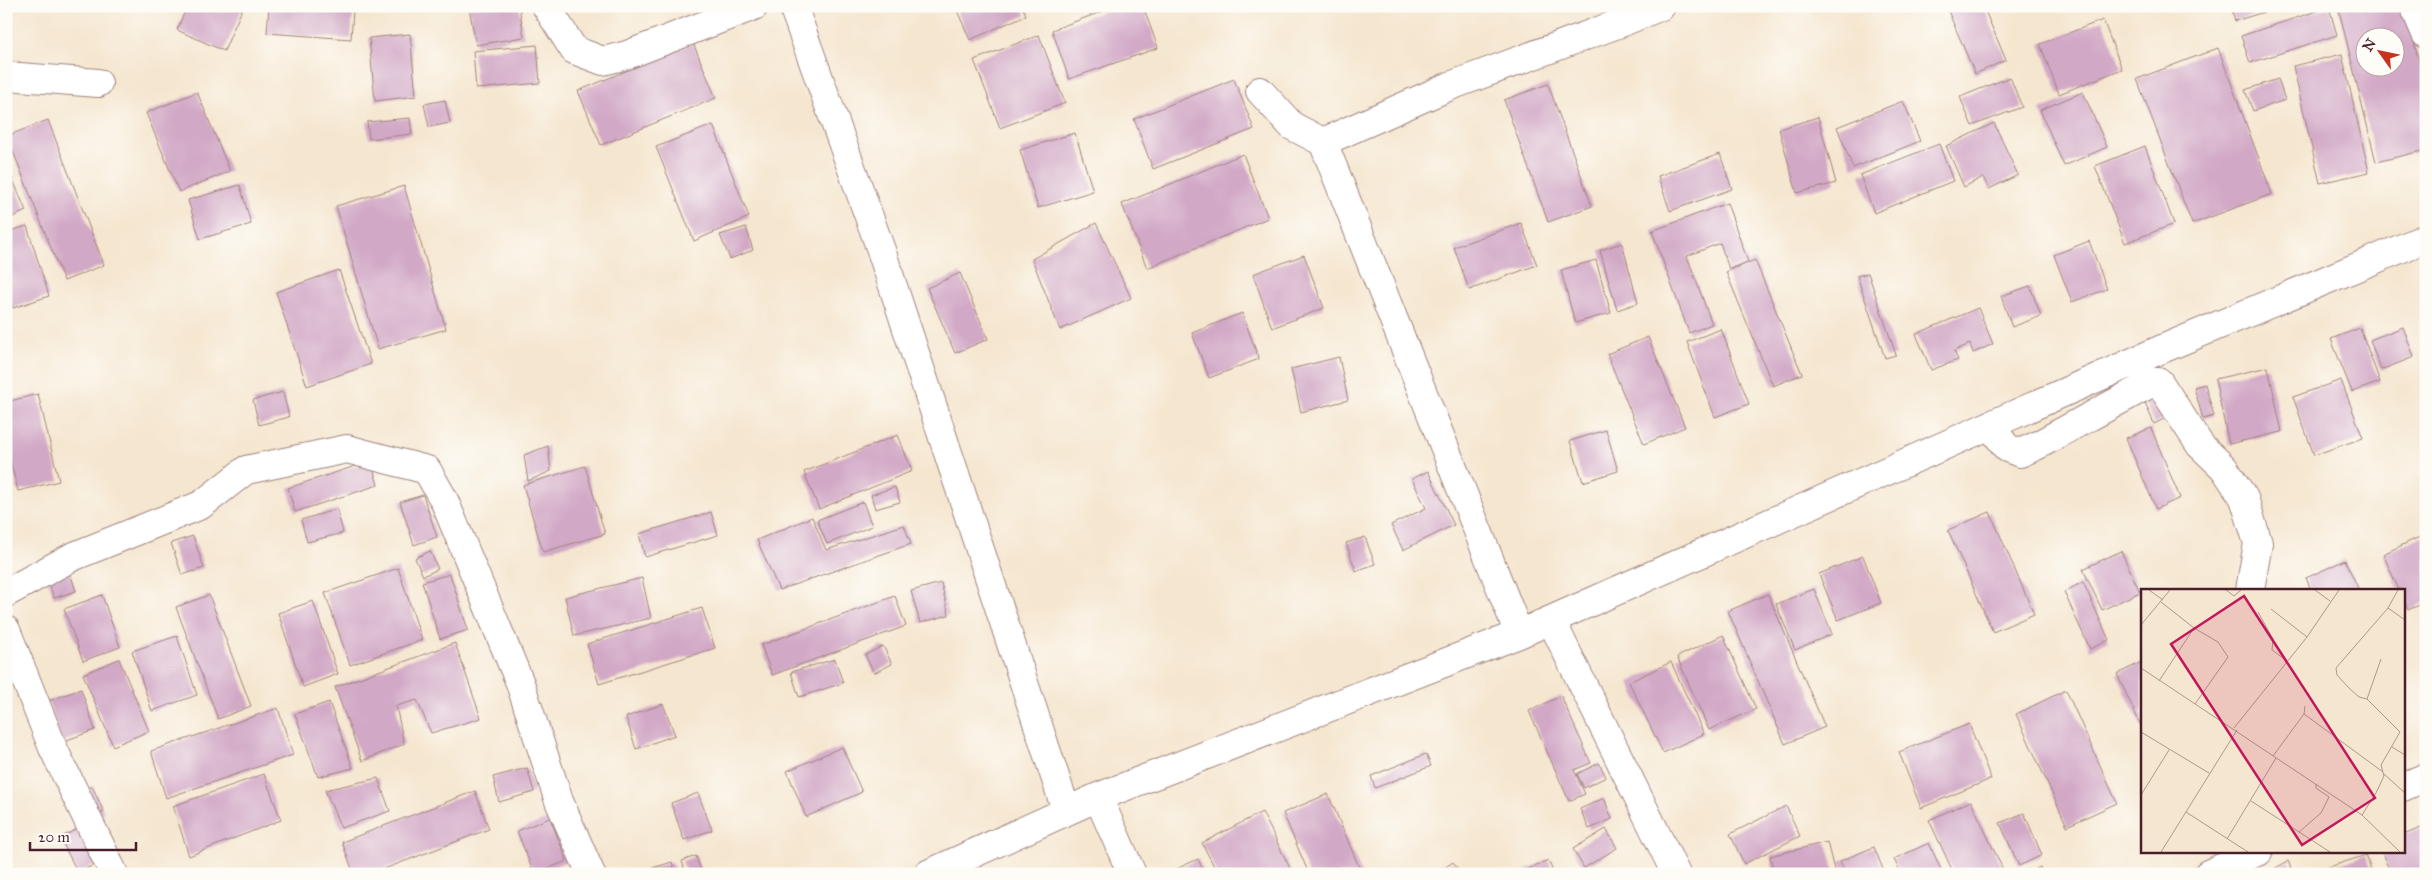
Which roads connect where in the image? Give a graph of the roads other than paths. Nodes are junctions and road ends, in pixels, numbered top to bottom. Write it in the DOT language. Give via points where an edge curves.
graph roads {
  1 [pos="546,6"];
  2 [pos="754,6"];
  3 [pos="793,6"];
  4 [pos="1661,6"];
  5 [pos="2414,6"];
  6 [pos="2426,34"];
  7 [pos="6,76"];
  8 [pos="98,83"];
  9 [pos="1260,91"];
  10 [pos="1323,142"];
  11 [pos="2426,238"];
  12 [pos="1990,425"];
  13 [pos="2250,589"];
  14 [pos="6,593"];
  15 [pos="1552,620"];
  16 [pos="6,630"];
  17 [pos="1519,634"];
  18 [pos="2426,777"];
  19 [pos="2404,787"];
  20 [pos="1098,797"];
  21 [pos="1066,810"];
  22 [pos="2257,852"];
  23 [pos="114,874"];
  24 [pos="591,874"];
  25 [pos="928,874"];
  26 [pos="1132,874"];
  27 [pos="1676,874"];
  28 [pos="2208,874"];
  1 -- 2 [label="street" via="574,50 604,61"];
  3 -- 21 [label="street" via="881,250"];
  4 -- 10 [label="street" via="1450,86"];
  5 -- 6 [label="street"];
  7 -- 8 [label="street"];
  9 -- 10 [label="street" via="1292,126"];
  10 -- 17 [label="street"];
  11 -- 12 [label="street"];
  12 -- 13 [label="street" via="2007,448 2020,453 2152,382 2159,382 2200,445 2224,468 2244,498 2258,543"];
  12 -- 15 [label="street"];
  14 -- 24 [label="street" via="72,557 201,505 246,470 347,450 427,470 444,500 520,683 559,801"];
  15 -- 17 [label="street"];
  15 -- 27 [label="street"];
  16 -- 23 [label="street" via="53,748"];
  17 -- 20 [label="street"];
  18 -- 19 [label="street"];
  20 -- 21 [label="street"];
  20 -- 26 [label="street"];
  21 -- 25 [label="street"];
  22 -- 28 [label="street"];
}
